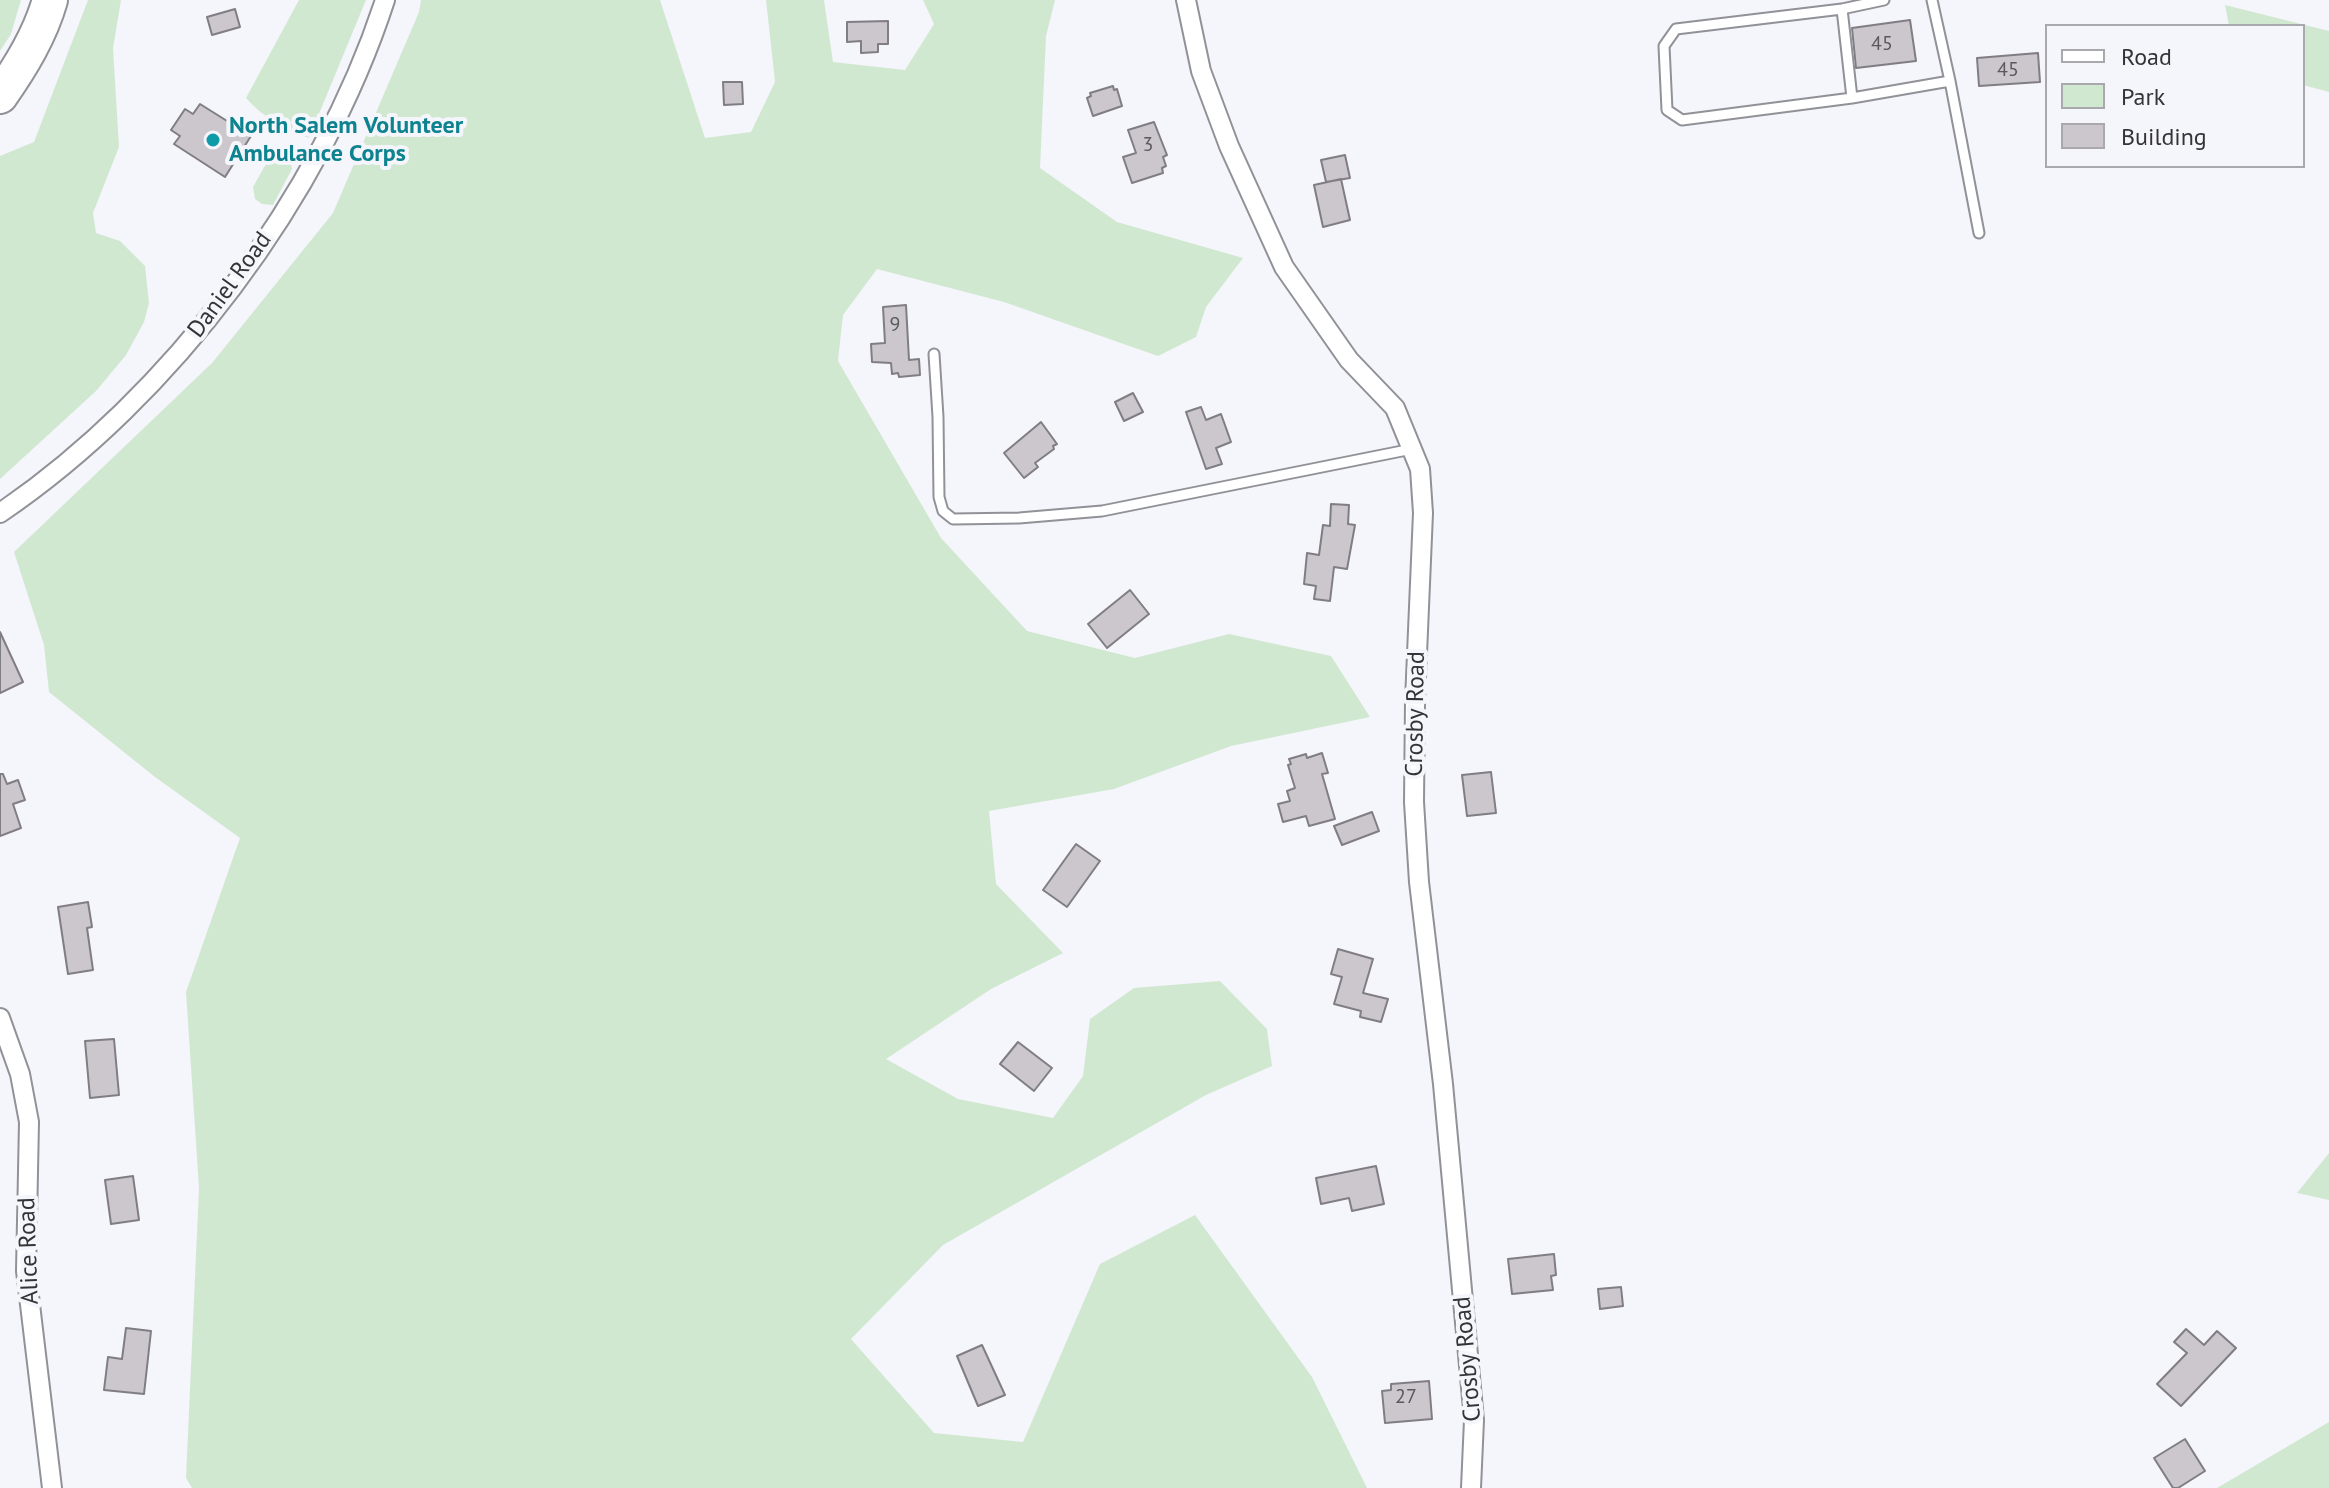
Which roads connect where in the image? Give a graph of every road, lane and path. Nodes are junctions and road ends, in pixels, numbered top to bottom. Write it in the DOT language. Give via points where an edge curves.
graph roads {
  1 [pos="50,0"];
  2 [pos="385,0"];
  3 [pos="1186,0"];
  4 [pos="1884,0"];
  5 [pos="1932,0"];
  6 [pos="1842,9"];
  7 [pos="1950,81"];
  8 [pos="0,96"];
  9 [pos="1852,98"];
  10 [pos="1979,233"];
  11 [pos="934,354"];
  12 [pos="1412,449"];
  13 [pos="0,513"];
  14 [pos="0,1018"];
  15 [pos="52,1488"];
  16 [pos="1471,1488"];
  1 -- 8 [label="highway" via="35,40"];
  2 -- 13 [label="street, Daniel Road" via="350,91 314,162 227,293 126,409 78,454"];
  3 -- 12 [label="street, Crosby Road" via="1201,71 1284,267 1349,360 1395,408"];
  4 -- 6 [label="lane"];
  5 -- 7 [label="lane"];
  6 -- 9 [label="lane"];
  6 -- 9 [label="lane" via="1676,29 1664,46 1667,110 1682,120"];
  7 -- 9 [label="lane"];
  7 -- 10 [label="lane"];
  11 -- 12 [label="lane" via="939,497 943,511 953,519 1102,511"];
  12 -- 16 [label="street, Crosby Road" via="1420,469 1423,513 1414,802 1474,1420"];
  14 -- 15 [label="street, Alice Road" via="20,1074 29,1122 26,1271"];
}
